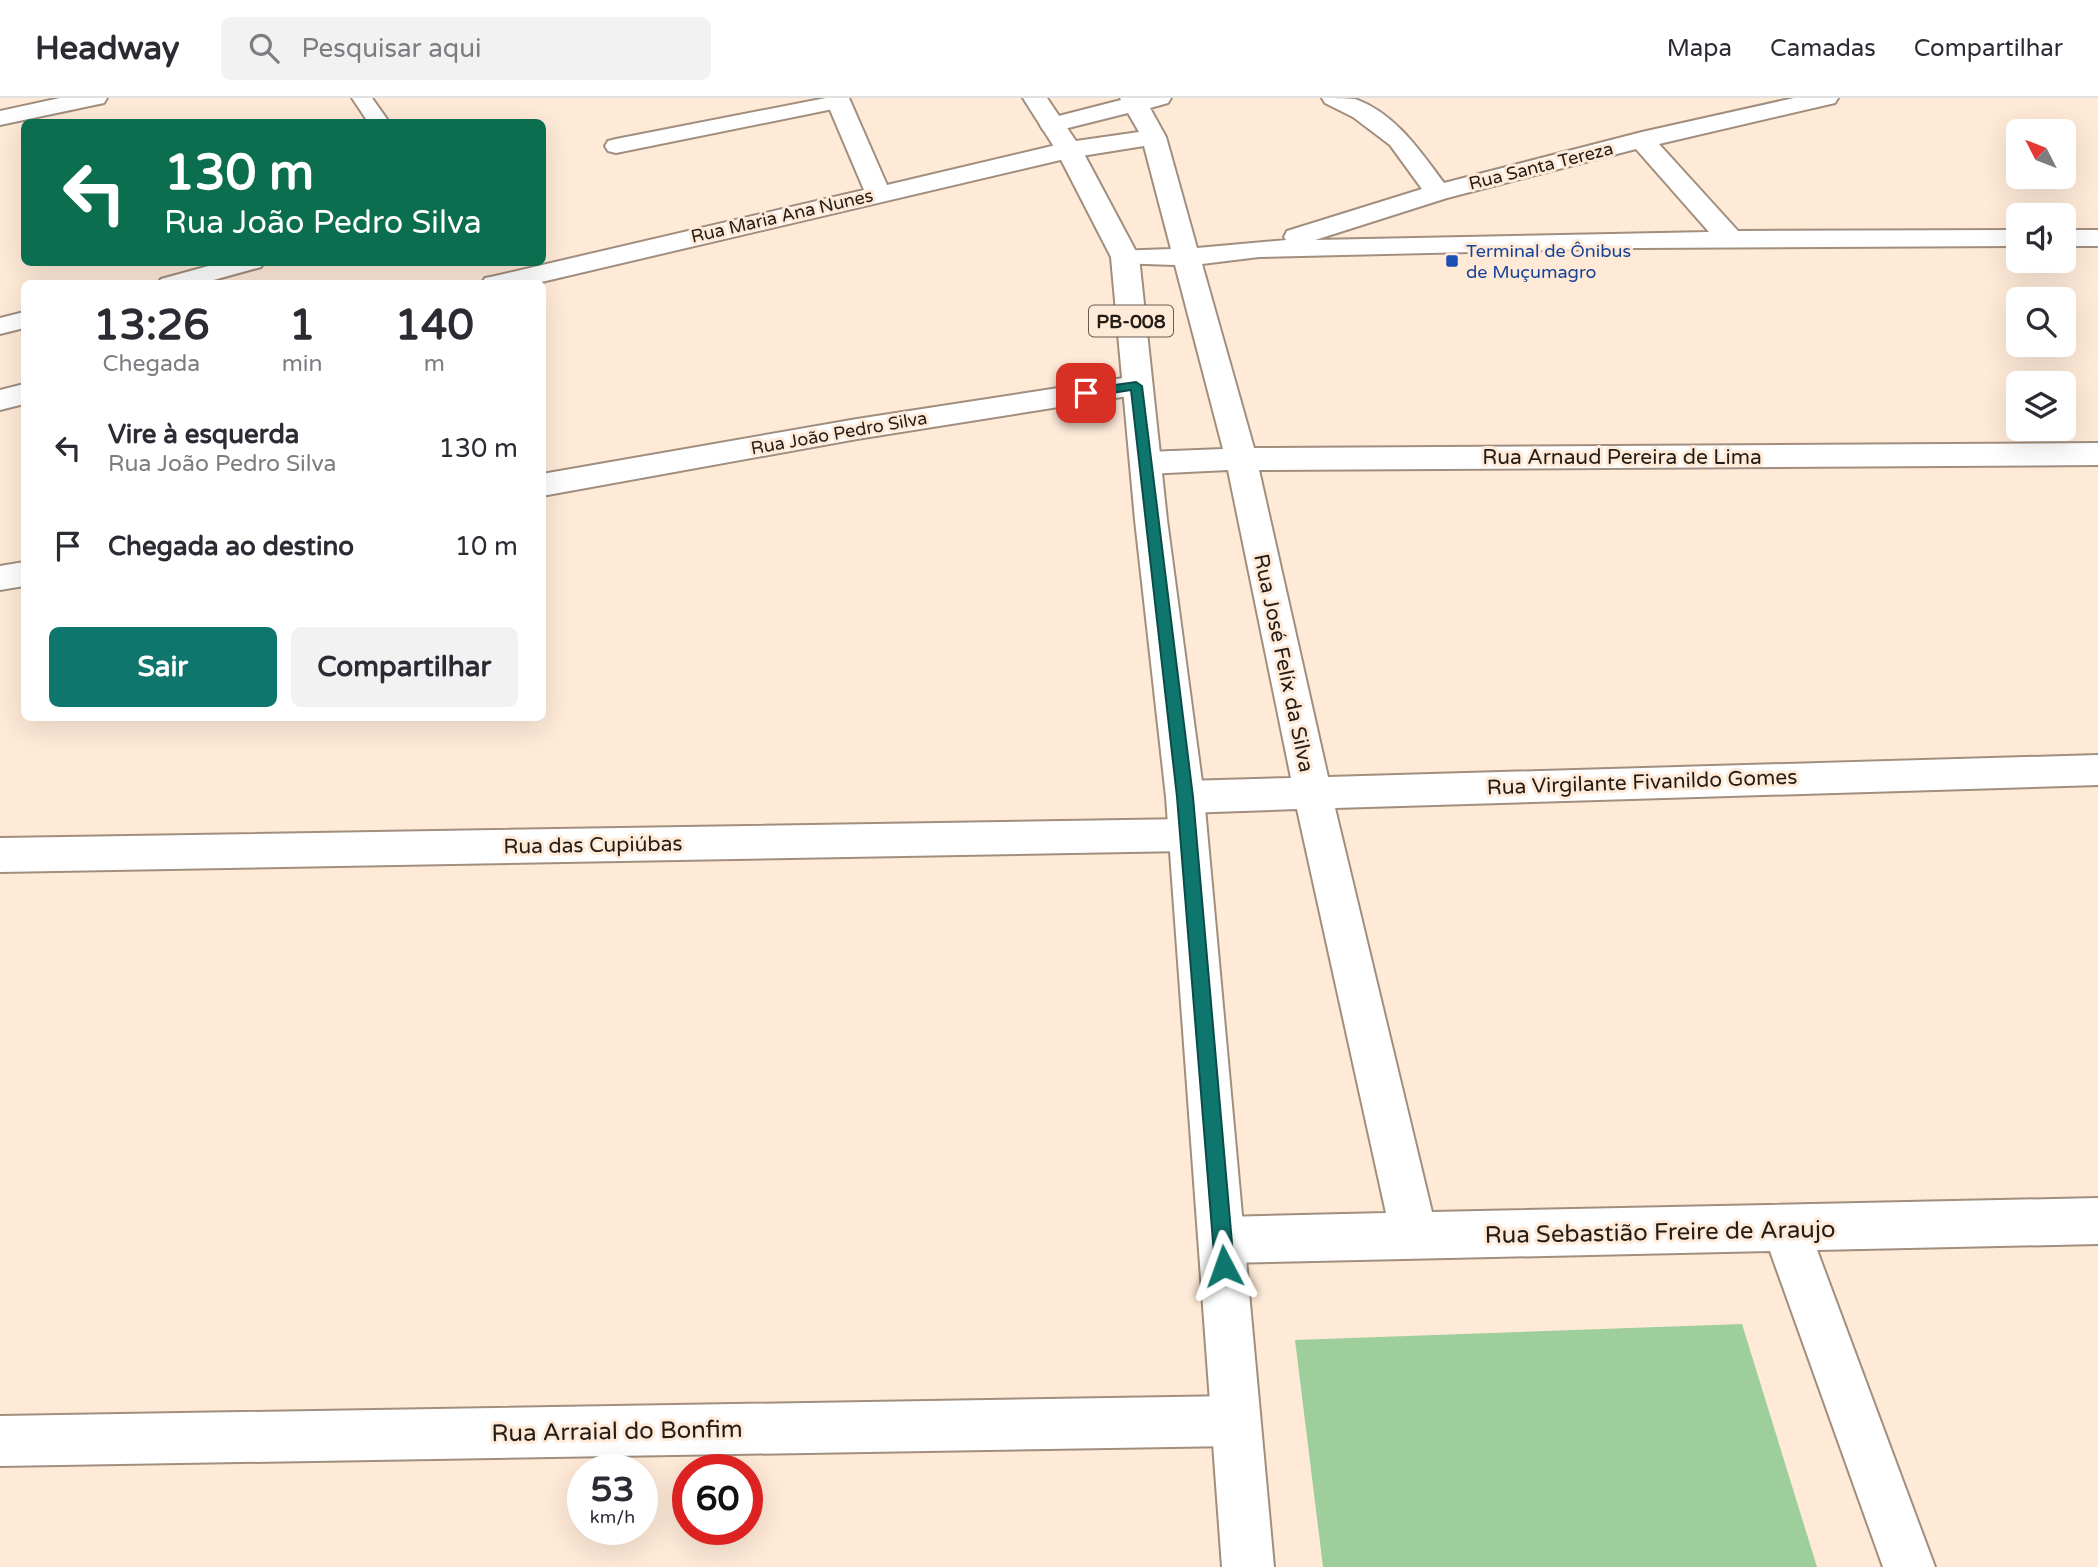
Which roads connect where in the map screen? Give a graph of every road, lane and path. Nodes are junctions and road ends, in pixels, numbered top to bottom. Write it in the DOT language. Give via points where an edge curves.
graph roads {
  1 [pos="95,98"];
  2 [pos="362,98"];
  3 [pos="1035,98"];
  4 [pos="1334,98"];
  5 [pos="1826,98"];
  6 [pos="837,100"];
  7 [pos="1142,100"];
  8 [pos="0,118"];
  9 [pos="375,119"];
  10 [pos="1052,125"];
  11 [pos="1154,137"];
  12 [pos="1642,140"];
  13 [pos="616,146"];
  14 [pos="1069,150"];
  15 [pos="1438,192"];
  16 [pos="878,193"];
  17 [pos="2006,238"];
  18 [pos="2076,238"];
  19 [pos="2098,238"];
  20 [pos="1731,240"];
  21 [pos="1259,249"];
  22 [pos="1125,257"];
  23 [pos="1187,257"];
  24 [pos="238,266"];
  25 [pos="184,280"];
  26 [pos="512,280"];
  27 [pos="21,321"];
  28 [pos="0,326"];
  29 [pos="1136,386"];
  30 [pos="21,395"];
  31 [pos="0,400"];
  32 [pos="2098,454"];
  33 [pos="1241,459"];
  34 [pos="1147,463"];
  35 [pos="546,484"];
  36 [pos="21,574"];
  37 [pos="0,578"];
  38 [pos="2098,770"];
  39 [pos="1312,791"];
  40 [pos="1186,816"];
  41 [pos="0,855"];
  42 [pos="2098,1221"];
  43 [pos="1786,1230"];
  44 [pos="1414,1236"];
  45 [pos="1223,1240"];
  46 [pos="1234,1421"];
  47 [pos="0,1441"];
  48 [pos="1248,1567"];
  49 [pos="1909,1567"];
  1 -- 8 [label="street"];
  2 -- 9 [label="lane"];
  3 -- 10 [label="street, PB-008"];
  4 -- 15 [label="street" via="1399,140"];
  5 -- 12 [label="street, Rua Santa Tereza"];
  6 -- 13 [label="lane"];
  6 -- 16 [label="street"];
  7 -- 10 [label="street"];
  7 -- 11 [label="street, Rua José Felíx da Silva"];
  10 -- 14 [label="street, PB-008"];
  11 -- 14 [label="street, Rua Maria Ana Nunes"];
  11 -- 23 [label="street, Rua José Felíx da Silva"];
  12 -- 15 [label="street, Rua Santa Tereza"];
  12 -- 20 [label="street"];
  14 -- 16 [label="street, Rua Maria Ana Nunes"];
  14 -- 22 [label="street, PB-008"];
  15 -- 21 [label="street, Rua Santa Tereza"];
  16 -- 26 [label="street, Rua Maria Ana Nunes"];
  17 -- 20 [label="street"];
  18 -- 19 [label="street"];
  20 -- 21 [label="street"];
  21 -- 23 [label="street"];
  22 -- 23 [label="street"];
  22 -- 29 [label="street, PB-008"];
  23 -- 33 [label="street, Rua José Felíx da Silva"];
  24 -- 25 [label="lane"];
  27 -- 28 [label="lane"];
  29 -- 34 [label="street, PB-008"];
  29 -- 35 [label="street, Rua João Pedro Silva"];
  30 -- 31 [label="street"];
  32 -- 33 [label="street, Rua Arnaud Pereira de Lima"];
  33 -- 34 [label="street, Rua Arnaud Pereira de Lima"];
  33 -- 39 [label="street, Rua José Felíx da Silva"];
  34 -- 40 [label="street, PB-008"];
  36 -- 37 [label="street"];
  38 -- 39 [label="street, Rua Virgilante Fivanildo Gomes"];
  39 -- 40 [label="street, Rua Virgilante Fivanildo Gomes"];
  39 -- 44 [label="street, Rua José Felíx da Silva"];
  40 -- 41 [label="street, Rua das Cupiúbas"];
  40 -- 45 [label="street, PB-008"];
  42 -- 43 [label="street, Rua Sebastião Freire de Araujo"];
  43 -- 44 [label="street, Rua Sebastião Freire de Araujo"];
  43 -- 49 [label="street"];
  44 -- 45 [label="street, Rua Sebastião Freire de Araujo"];
  45 -- 46 [label="street, PB-008"];
  46 -- 47 [label="street, Rua Arraial do Bonfim"];
  46 -- 48 [label="street, PB-008"];
}
